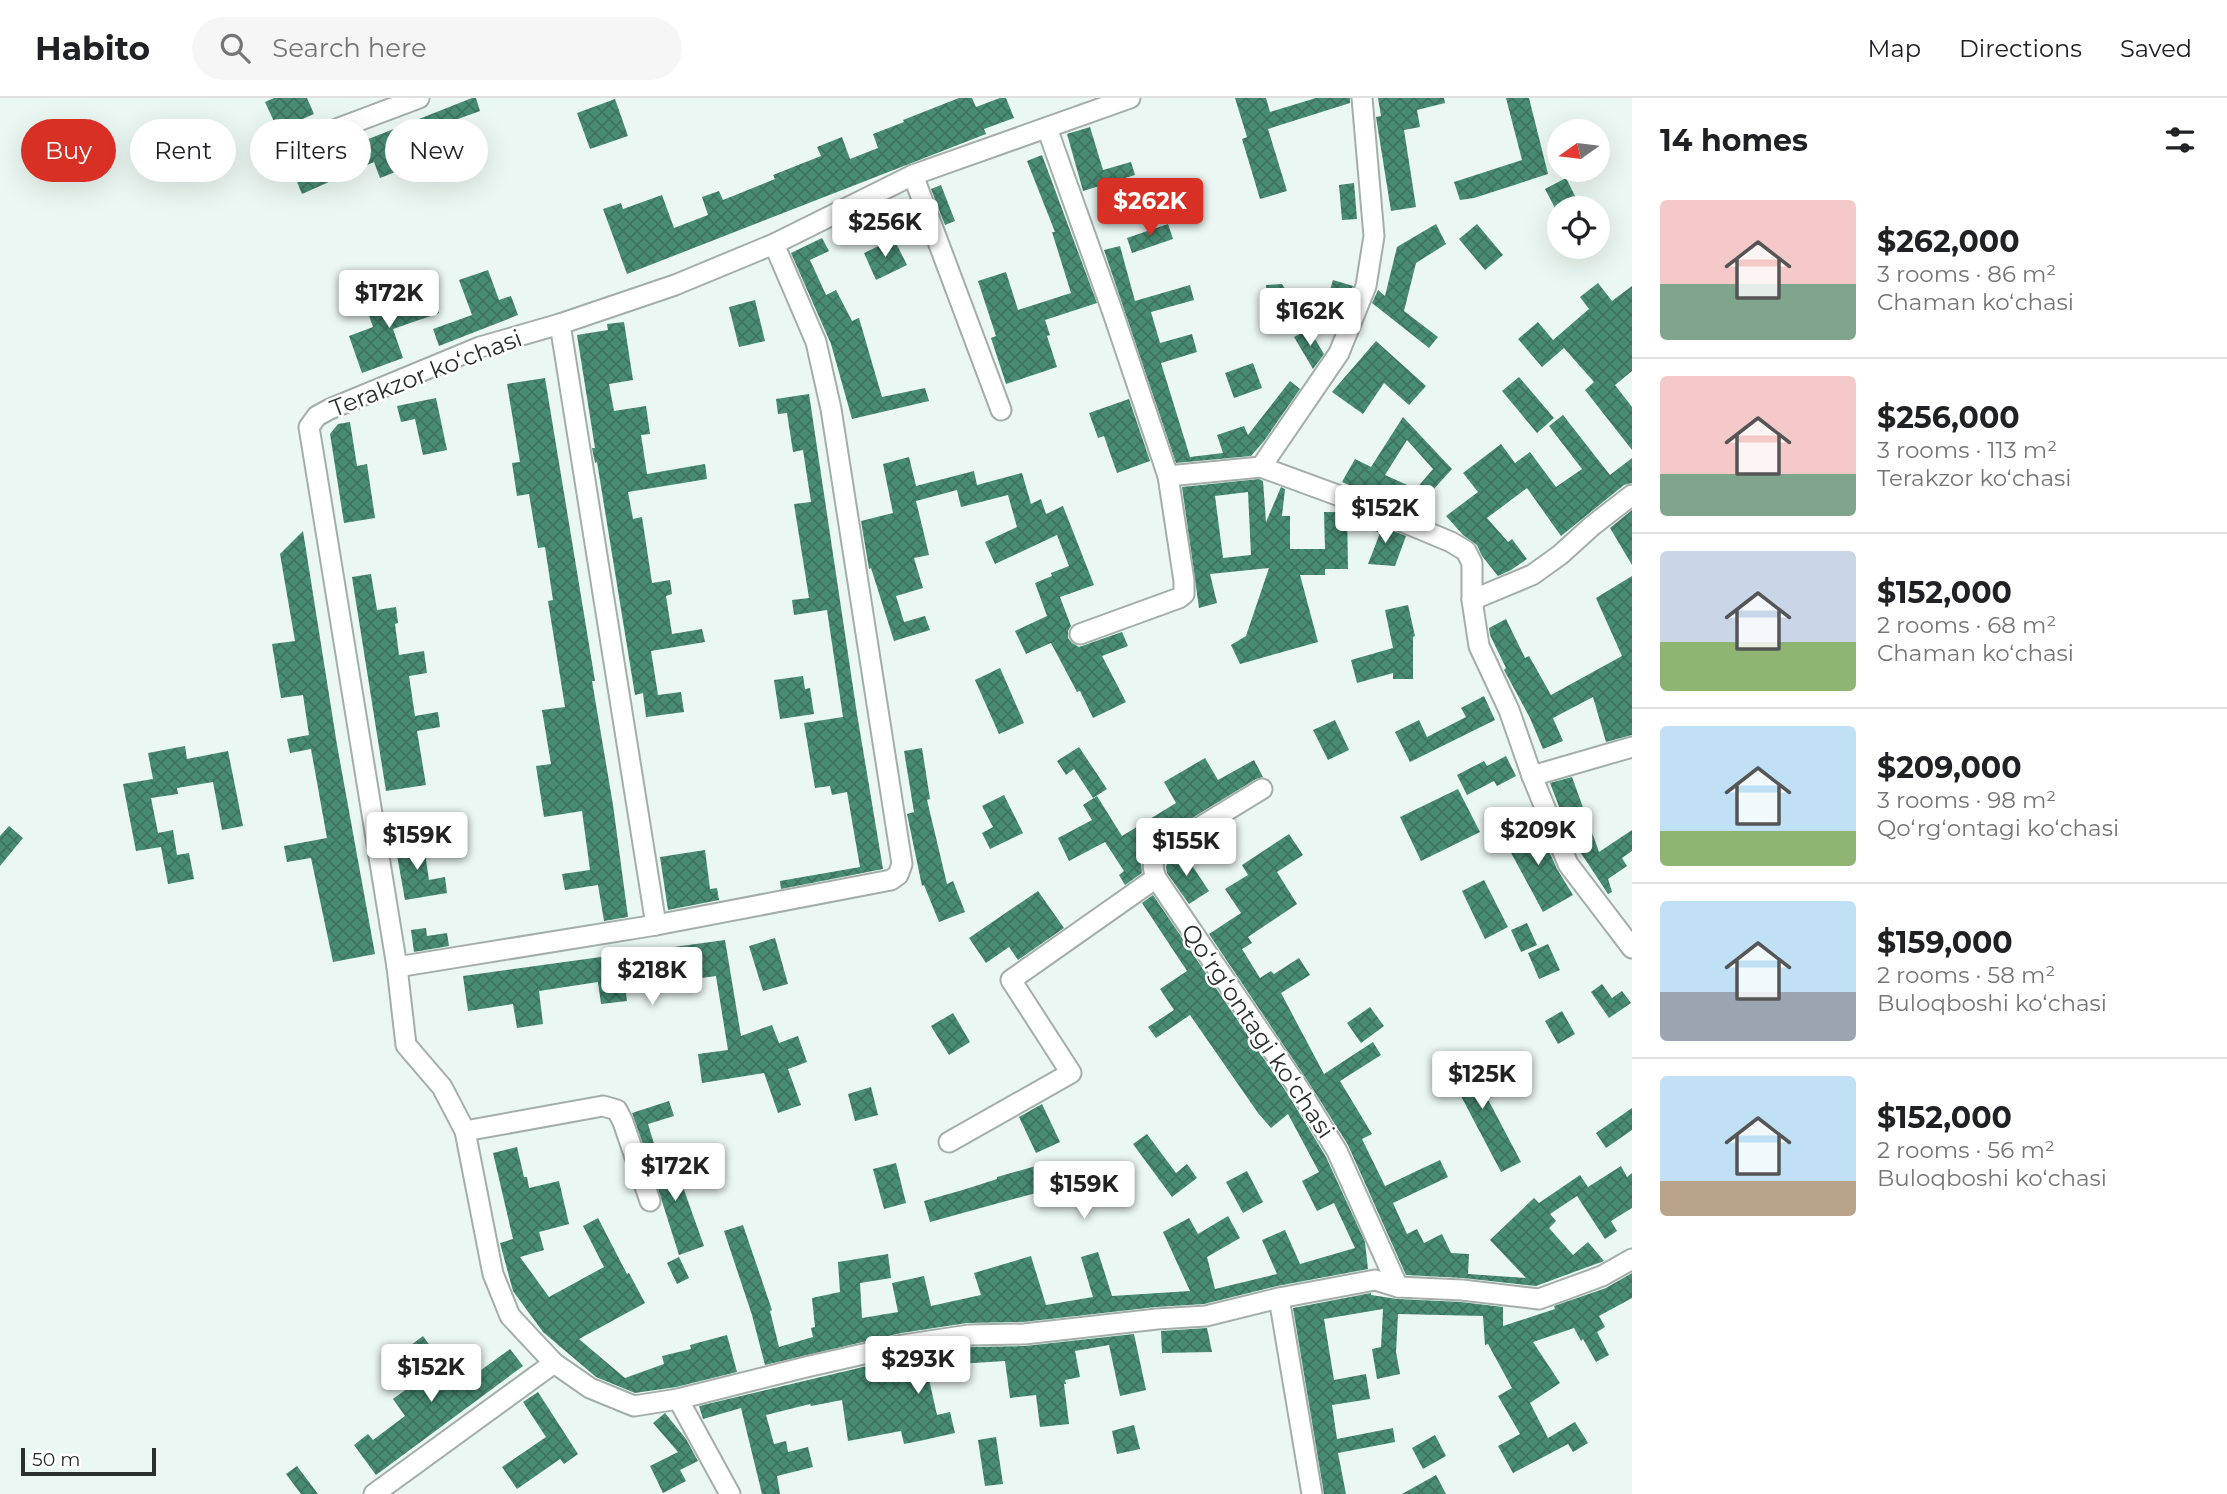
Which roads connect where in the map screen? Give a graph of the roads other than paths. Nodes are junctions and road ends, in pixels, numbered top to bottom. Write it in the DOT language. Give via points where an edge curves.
graph roads {
  1 [pos="419,98"];
  2 [pos="1130,98"];
  3 [pos="1362,98"];
  4 [pos="363,119"];
  5 [pos="1047,128"];
  6 [pos="913,175"];
  7 [pos="774,244"];
  8 [pos="560,324"];
  9 [pos="1001,410"];
  10 [pos="1261,467"];
  11 [pos="1168,476"];
  12 [pos="1632,495"];
  13 [pos="1472,600"];
  14 [pos="1080,634"];
  15 [pos="1632,747"];
  16 [pos="1532,776"];
  17 [pos="1262,789"];
  18 [pos="1156,878"];
  19 [pos="656,925"];
  20 [pos="1632,948"];
  21 [pos="397,967"];
  22 [pos="465,1131"];
  23 [pos="948,1142"];
  24 [pos="650,1201"];
  25 [pos="1632,1259"];
  26 [pos="1398,1287"];
  27 [pos="1279,1298"];
  28 [pos="554,1363"];
  29 [pos="678,1399"];
  30 [pos="374,1494"];
  31 [pos="730,1494"];
  32 [pos="1312,1494"];
  1 -- 4 [label="street"];
  2 -- 5 [label="street, Terakzor koʻchasi"];
  3 -- 10 [label="street" via="1374,236 1366,286 1339,353"];
  5 -- 6 [label="street, Terakzor koʻchasi"];
  5 -- 11 [label="street"];
  6 -- 7 [label="street, Terakzor koʻchasi"];
  6 -- 9 [label="street"];
  7 -- 8 [label="street, Terakzor koʻchasi" via="675,285"];
  7 -- 19 [label="street" via="816,342 831,409 902,864 891,880"];
  8 -- 19 [label="street"];
  8 -- 21 [label="street, Terakzor koʻchasi" via="480,347 330,409 309,427"];
  10 -- 11 [label="street"];
  10 -- 13 [label="street" via="1466,551 1472,563"];
  11 -- 14 [label="street" via="1184,594"];
  12 -- 13 [label="street" via="1532,575"];
  13 -- 16 [label="street" via="1479,646"];
  15 -- 16 [label="street"];
  16 -- 20 [label="street" via="1568,864"];
  17 -- 18 [label="street" via="1154,856"];
  18 -- 23 [label="street" via="1012,980 1071,1073"];
  18 -- 26 [label="street, Qoʻrgʻontagi koʻchasi" via="1337,1151"];
  19 -- 21 [label="street"];
  21 -- 22 [label="street, Terakzor koʻchasi" via="405,1045 442,1087"];
  22 -- 24 [label="street" via="603,1106 617,1110"];
  22 -- 28 [label="street" via="493,1274 510,1315"];
  25 -- 26 [label="street" via="1602,1276 1539,1299"];
  26 -- 27 [label="street" via="1375,1280"];
  27 -- 29 [label="street" via="1206,1315 903,1345"];
  27 -- 32 [label="street"];
  28 -- 29 [label="street" via="590,1388 634,1406"];
  28 -- 30 [label="street"];
  29 -- 31 [label="street"];
}
